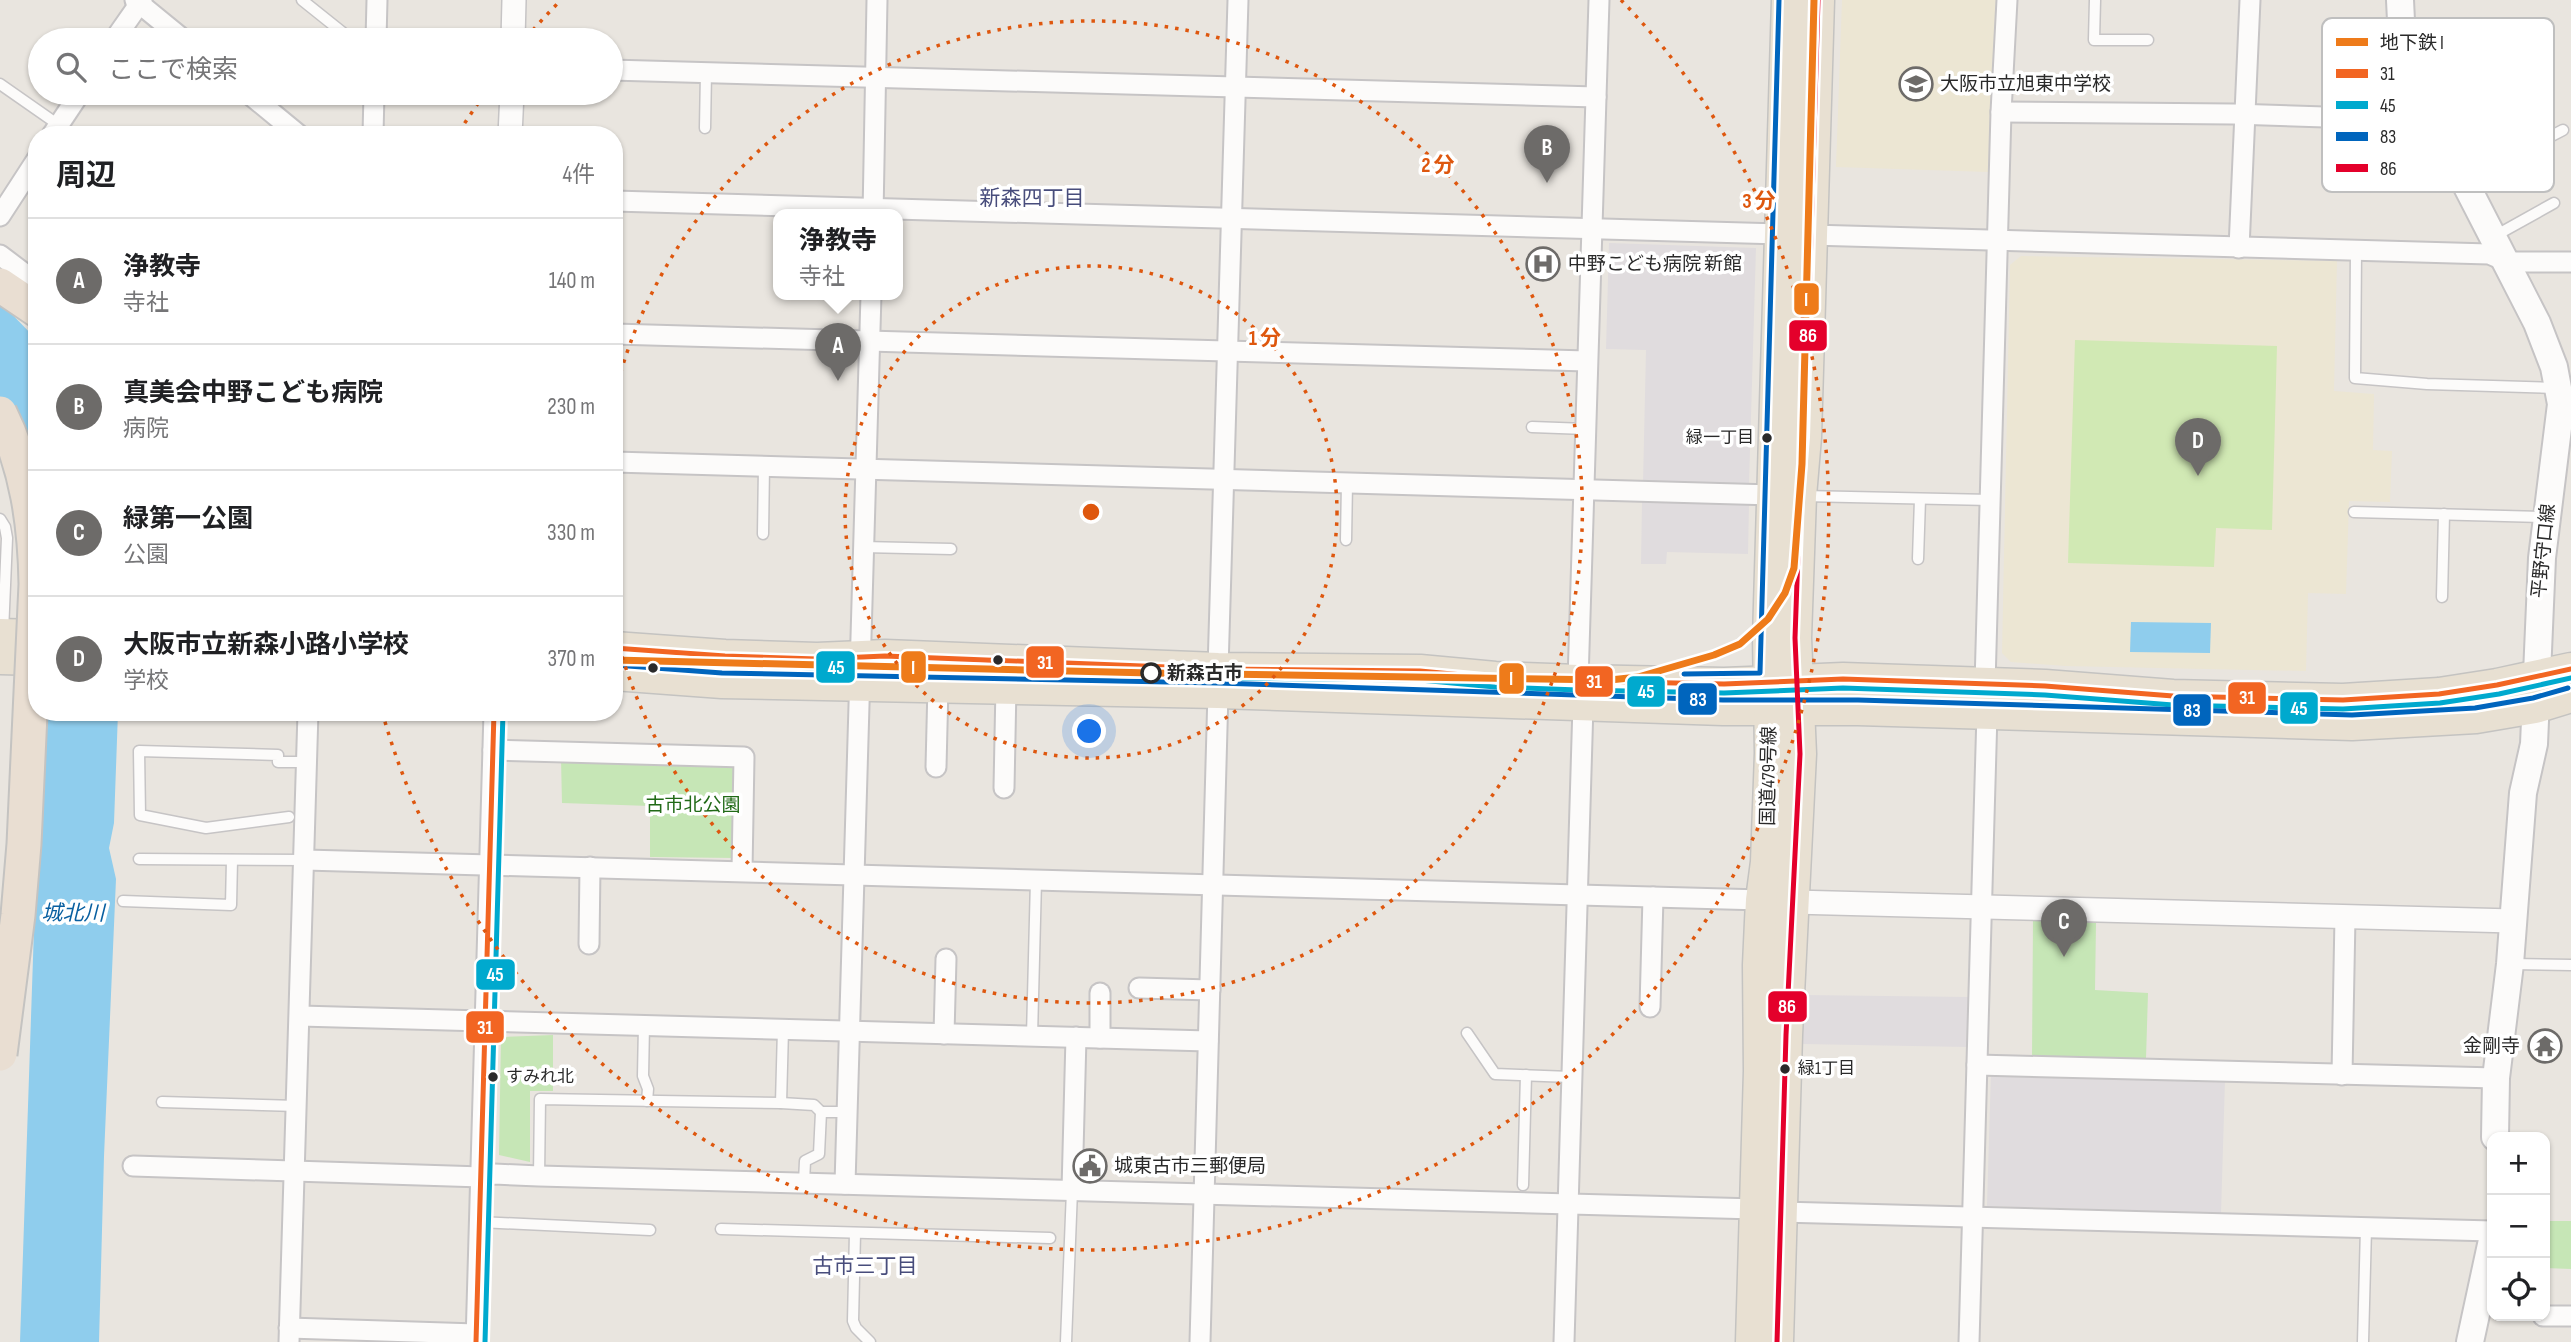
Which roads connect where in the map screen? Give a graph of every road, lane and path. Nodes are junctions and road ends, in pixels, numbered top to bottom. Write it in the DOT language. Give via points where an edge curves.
graph roads {
  1 [pos="302,0"];
  2 [pos="377,0"];
  3 [pos="514,0"];
  4 [pos="877,0"];
  5 [pos="1238,0"];
  6 [pos="1599,0"];
  7 [pos="1788,0"];
  8 [pos="1818,0"];
  9 [pos="2007,0"];
  10 [pos="2095,0"];
  11 [pos="2250,0"];
  12 [pos="2400,0"];
  13 [pos="138,1"];
  14 [pos="2401,18"];
  15 [pos="121,28"];
  16 [pos="170,28"];
  17 [pos="337,28"];
  18 [pos="376,28"];
  19 [pos="513,28"];
  20 [pos="2148,40"];
  21 [pos="623,70"];
  22 [pos="706,72"];
  23 [pos="876,77"];
  24 [pos="0,84"];
  25 [pos="1235,88"];
  26 [pos="1596,97"];
  27 [pos="74,105"];
  28 [pos="263,105"];
  29 [pos="374,105"];
  30 [pos="511,105"];
  31 [pos="2001,112"];
  32 [pos="2246,115"];
  33 [pos="2322,117"];
  34 [pos="55,126"];
  35 [pos="64,126"];
  36 [pos="288,126"];
  37 [pos="373,126"];
  38 [pos="510,126"];
  39 [pos="705,128"];
  40 [pos="2563,130"];
  41 [pos="2554,135"];
  42 [pos="28,173"];
  43 [pos="2470,192"];
  44 [pos="623,201"];
  45 [pos="2554,203"];
  46 [pos="802,209"];
  47 [pos="873,209"];
  48 [pos="903,213"];
  49 [pos="0,216"];
  50 [pos="1230,219"];
  51 [pos="1592,229"];
  52 [pos="1796,234"];
  53 [pos="2493,237"];
  54 [pos="1998,241"];
  55 [pos="2239,248"];
  56 [pos="2356,251"];
  57 [pos="0,255"];
  58 [pos="2508,262"];
  59 [pos="2571,262"];
  60 [pos="28,276"];
  61 [pos="0,285"];
  62 [pos="871,300"];
  63 [pos="28,304"];
  64 [pos="623,334"];
  65 [pos="869,341"];
  66 [pos="1228,351"];
  67 [pos="1587,360"];
  68 [pos="2559,388"];
  69 [pos="0,413"];
  70 [pos="1532,427"];
  71 [pos="1586,429"];
  72 [pos="623,462"];
  73 [pos="764,466"];
  74 [pos="865,469"];
  75 [pos="1224,479"];
  76 [pos="1347,483"];
  77 [pos="28,489"];
  78 [pos="1584,490"];
  79 [pos="1786,496"];
  80 [pos="1920,499"];
  81 [pos="1991,500"];
  82 [pos="2354,512"];
  83 [pos="2444,514"];
  84 [pos="2547,517"];
  85 [pos="0,519"];
  86 [pos="762,534"];
  87 [pos="1346,540"];
  88 [pos="863,547"];
  89 [pos="951,549"];
  90 [pos="1919,559"];
  91 [pos="2442,597"];
  92 [pos="17,645"];
  93 [pos="623,649"];
  94 [pos="2571,669"];
  95 [pos="859,671"];
  96 [pos="623,675"];
  97 [pos="1218,680"];
  98 [pos="938,686"];
  99 [pos="1006,686"];
  100 [pos="2536,692"];
  101 [pos="1580,693"];
  102 [pos="1784,695"];
  103 [pos="2571,696"];
  104 [pos="1986,698"];
  105 [pos="30,721"];
  106 [pos="308,721"];
  107 [pos="495,721"];
  108 [pos="494,750"];
  109 [pos="307,762"];
  110 [pos="936,767"];
  111 [pos="1004,788"];
  112 [pos="289,817"];
  113 [pos="139,859"];
  114 [pos="232,860"];
  115 [pos="304,860"];
  116 [pos="488,866"];
  117 [pos="590,867"];
  118 [pos="742,872"];
  119 [pos="854,874"];
  120 [pos="1036,879"];
  121 [pos="1213,885"];
  122 [pos="1577,895"];
  123 [pos="1653,897"];
  124 [pos="1762,900"];
  125 [pos="123,901"];
  126 [pos="1793,902"];
  127 [pos="1981,906"];
  128 [pos="2346,917"];
  129 [pos="2513,921"];
  130 [pos="589,944"];
  131 [pos="946,959"];
  132 [pos="2510,964"];
  133 [pos="2571,965"];
  134 [pos="1139,988"];
  135 [pos="1210,990"];
  136 [pos="1100,993"];
  137 [pos="1650,1007"];
  138 [pos="300,1016"];
  139 [pos="485,1021"];
  140 [pos="644,1025"];
  141 [pos="783,1029"];
  142 [pos="849,1031"];
  143 [pos="1467,1033"];
  144 [pos="944,1034"];
  145 [pos="1032,1036"];
  146 [pos="1076,1037"];
  147 [pos="1100,1038"];
  148 [pos="1208,1041"];
  149 [pos="0,1055"];
  150 [pos="1977,1065"];
  151 [pos="1526,1075"];
  152 [pos="2342,1075"];
  153 [pos="1571,1077"];
  154 [pos="2496,1078"];
  155 [pos="647,1101"];
  156 [pos="162,1102"];
  157 [pos="780,1103"];
  158 [pos="297,1106"];
  159 [pos="821,1112"];
  160 [pos="847,1112"];
  161 [pos="2495,1132"];
  162 [pos="132,1166"];
  163 [pos="296,1172"];
  164 [pos="539,1175"];
  165 [pos="482,1177"];
  166 [pos="804,1183"];
  167 [pos="845,1184"];
  168 [pos="1523,1185"];
  169 [pos="1072,1191"];
  170 [pos="1204,1194"];
  171 [pos="1567,1205"];
  172 [pos="1768,1210"];
  173 [pos="1973,1216"];
  174 [pos="480,1222"];
  175 [pos="2366,1228"];
  176 [pos="721,1229"];
  177 [pos="650,1230"];
  178 [pos="2487,1231"];
  179 [pos="855,1233"];
  180 [pos="1050,1238"];
  181 [pos="2490,1258"];
  182 [pos="2485,1314"];
  183 [pos="2550,1316"];
  184 [pos="2571,1317"];
  185 [pos="289,1335"];
  186 [pos="476,1338"];
  187 [pos="870,1342"];
  188 [pos="1066,1342"];
  189 [pos="1200,1342"];
  190 [pos="1564,1342"];
  191 [pos="1752,1342"];
  192 [pos="1777,1342"];
  193 [pos="1969,1342"];
  194 [pos="2363,1342"];
  195 [pos="2470,1342"];
  1 -- 17 [label="lane"];
  2 -- 18 [label="street"];
  3 -- 19 [label="street"];
  4 -- 23 [label="street"];
  5 -- 25 [label="street"];
  6 -- 26 [label="street"];
  7 -- 52 [label="highway, 国道479号線"];
  8 -- 52 [label="highway, 国道479号線"];
  9 -- 31 [label="street"];
  10 -- 20 [label="lane" via="2094,40"];
  11 -- 32 [label="street"];
  12 -- 14 [label="main road, 平野守口線"];
  13 -- 15 [label="street"];
  13 -- 16 [label="street"];
  21 -- 22 [label="street"];
  22 -- 23 [label="street"];
  22 -- 39 [label="lane"];
  23 -- 25 [label="street"];
  23 -- 47 [label="street"];
  24 -- 34 [label="lane"];
  25 -- 26 [label="street"];
  25 -- 50 [label="street"];
  26 -- 51 [label="street"];
  27 -- 35 [label="street"];
  28 -- 36 [label="street"];
  29 -- 37 [label="street"];
  30 -- 38 [label="street"];
  31 -- 32 [label="street"];
  31 -- 54 [label="street"];
  32 -- 33 [label="street"];
  32 -- 55 [label="street"];
  40 -- 41 [label="lane"];
  42 -- 49 [label="street"];
  43 -- 53 [label="main road, 平野守口線"];
  44 -- 46 [label="street"];
  45 -- 53 [label="lane"];
  48 -- 50 [label="street"];
  50 -- 51 [label="street"];
  50 -- 66 [label="street"];
  51 -- 52 [label="street"];
  51 -- 67 [label="street"];
  52 -- 54 [label="street"];
  52 -- 79 [label="highway, 国道479号線" via="1805,437"];
  53 -- 58 [label="main road, 平野守口線"];
  54 -- 55 [label="street"];
  54 -- 81 [label="street"];
  55 -- 56 [label="street"];
  56 -- 58 [label="street" via="2489,254"];
  56 -- 68 [label="lane" via="2355,378"];
  57 -- 60 [label="street"];
  58 -- 59 [label="street"];
  58 -- 68 [label="main road, 平野守口線" via="2540,330"];
  61 -- 63 [label="highway"];
  62 -- 65 [label="street"];
  64 -- 65 [label="street"];
  65 -- 66 [label="street"];
  65 -- 74 [label="street"];
  66 -- 67 [label="street"];
  66 -- 75 [label="street"];
  67 -- 71 [label="street"];
  68 -- 84 [label="main road, 平野守口線"];
  69 -- 77 [label="highway, bridge"];
  70 -- 71 [label="lane"];
  71 -- 78 [label="street"];
  72 -- 73 [label="street"];
  73 -- 74 [label="street"];
  73 -- 86 [label="lane"];
  74 -- 75 [label="street"];
  74 -- 88 [label="street"];
  75 -- 76 [label="street"];
  75 -- 97 [label="street"];
  76 -- 78 [label="street"];
  76 -- 87 [label="lane"];
  78 -- 79 [label="street"];
  78 -- 101 [label="street"];
  79 -- 80 [label="lane"];
  79 -- 102 [label="highway, 国道479号線"];
  80 -- 81 [label="lane"];
  80 -- 90 [label="lane"];
  81 -- 104 [label="street"];
  82 -- 83 [label="lane"];
  83 -- 84 [label="lane"];
  83 -- 91 [label="lane"];
  84 -- 100 [label="main road, 平野守口線"];
  85 -- 92 [label="lane" via="7,538"];
  88 -- 89 [label="lane"];
  88 -- 95 [label="street"];
  93 -- 95 [label="highway" via="833,659"];
  94 -- 100 [label="highway"];
  95 -- 96 [label="highway" via="722,681"];
  95 -- 97 [label="highway"];
  95 -- 98 [label="highway"];
  95 -- 119 [label="street"];
  97 -- 99 [label="highway"];
  97 -- 101 [label="highway" via="1420,671"];
  97 -- 121 [label="street"];
  98 -- 99 [label="highway"];
  98 -- 110 [label="street"];
  99 -- 111 [label="street"];
  100 -- 103 [label="highway"];
  100 -- 104 [label="highway" via="2343,700 2173,696 2045,686"];
  100 -- 129 [label="main road, 平野守口線"];
  101 -- 102 [label="highway" via="1724,684"];
  101 -- 122 [label="street"];
  102 -- 104 [label="highway" via="1843,679"];
  102 -- 124 [label="highway, 国道479号線"];
  102 -- 126 [label="highway, 国道479号線" via="1800,754"];
  104 -- 127 [label="street"];
  105 -- 149 [label="highway, bridge" via="18,915"];
  106 -- 109 [label="street"];
  107 -- 108 [label="street"];
  108 -- 116 [label="street"];
  108 -- 118 [label="street" via="744,757"];
  109 -- 112 [label="lane" via="278,762 278,755 139,751 140,815 206,828"];
  109 -- 115 [label="street"];
  113 -- 114 [label="lane"];
  114 -- 115 [label="lane"];
  114 -- 125 [label="lane" via="231,905"];
  115 -- 116 [label="street"];
  115 -- 138 [label="street"];
  116 -- 117 [label="street"];
  116 -- 139 [label="street"];
  117 -- 118 [label="street"];
  117 -- 130 [label="street"];
  118 -- 119 [label="street"];
  119 -- 120 [label="street"];
  119 -- 142 [label="street"];
  120 -- 121 [label="street"];
  120 -- 145 [label="lane"];
  121 -- 122 [label="street"];
  121 -- 135 [label="street"];
  122 -- 123 [label="street"];
  122 -- 153 [label="street"];
  123 -- 124 [label="street"];
  123 -- 137 [label="street"];
  124 -- 172 [label="highway, 国道479号線"];
  126 -- 127 [label="street"];
  126 -- 172 [label="highway, 国道479号線"];
  127 -- 128 [label="street"];
  127 -- 150 [label="street"];
  128 -- 129 [label="street"];
  128 -- 152 [label="street"];
  129 -- 132 [label="main road, 平野守口線"];
  131 -- 144 [label="street"];
  132 -- 133 [label="lane"];
  132 -- 154 [label="main road, 平野守口線"];
  134 -- 135 [label="street"];
  135 -- 148 [label="street"];
  136 -- 147 [label="street"];
  138 -- 139 [label="street"];
  138 -- 158 [label="street"];
  139 -- 140 [label="street"];
  139 -- 165 [label="street"];
  140 -- 141 [label="street"];
  140 -- 155 [label="lane"];
  141 -- 142 [label="street"];
  141 -- 157 [label="lane"];
  142 -- 144 [label="street"];
  142 -- 160 [label="street"];
  143 -- 151 [label="lane" via="1494,1074"];
  144 -- 145 [label="street"];
  145 -- 146 [label="street"];
  146 -- 147 [label="street"];
  146 -- 169 [label="street"];
  147 -- 148 [label="street"];
  148 -- 170 [label="street"];
  150 -- 152 [label="street"];
  150 -- 173 [label="street"];
  151 -- 153 [label="lane"];
  151 -- 168 [label="lane"];
  152 -- 154 [label="street"];
  153 -- 171 [label="street"];
  154 -- 161 [label="main road, 平野守口線"];
  155 -- 157 [label="lane"];
  155 -- 164 [label="lane" via="540,1099"];
  156 -- 158 [label="lane"];
  157 -- 159 [label="lane" via="814,1105"];
  158 -- 163 [label="street"];
  159 -- 160 [label="lane"];
  159 -- 166 [label="lane" via="819,1154 805,1161"];
  160 -- 167 [label="street"];
  162 -- 163 [label="street"];
  163 -- 165 [label="street"];
  163 -- 185 [label="street"];
  164 -- 165 [label="street"];
  164 -- 166 [label="street"];
  165 -- 174 [label="street"];
  166 -- 167 [label="street"];
  167 -- 169 [label="street"];
  169 -- 170 [label="street"];
  169 -- 188 [label="lane"];
  170 -- 171 [label="street"];
  170 -- 189 [label="street"];
  171 -- 172 [label="street"];
  171 -- 190 [label="street"];
  172 -- 173 [label="street"];
  172 -- 191 [label="highway, 国道479号線"];
  172 -- 192 [label="highway, 国道479号線"];
  173 -- 175 [label="street"];
  173 -- 193 [label="street"];
  174 -- 177 [label="lane"];
  174 -- 186 [label="street"];
  175 -- 178 [label="street"];
  175 -- 194 [label="lane"];
  176 -- 179 [label="lane"];
  179 -- 180 [label="lane"];
  179 -- 187 [label="lane" via="853,1321"];
  181 -- 182 [label="main road"];
  182 -- 195 [label="main road"];
  183 -- 184 [label="street"];
  185 -- 186 [label="street"];
}
